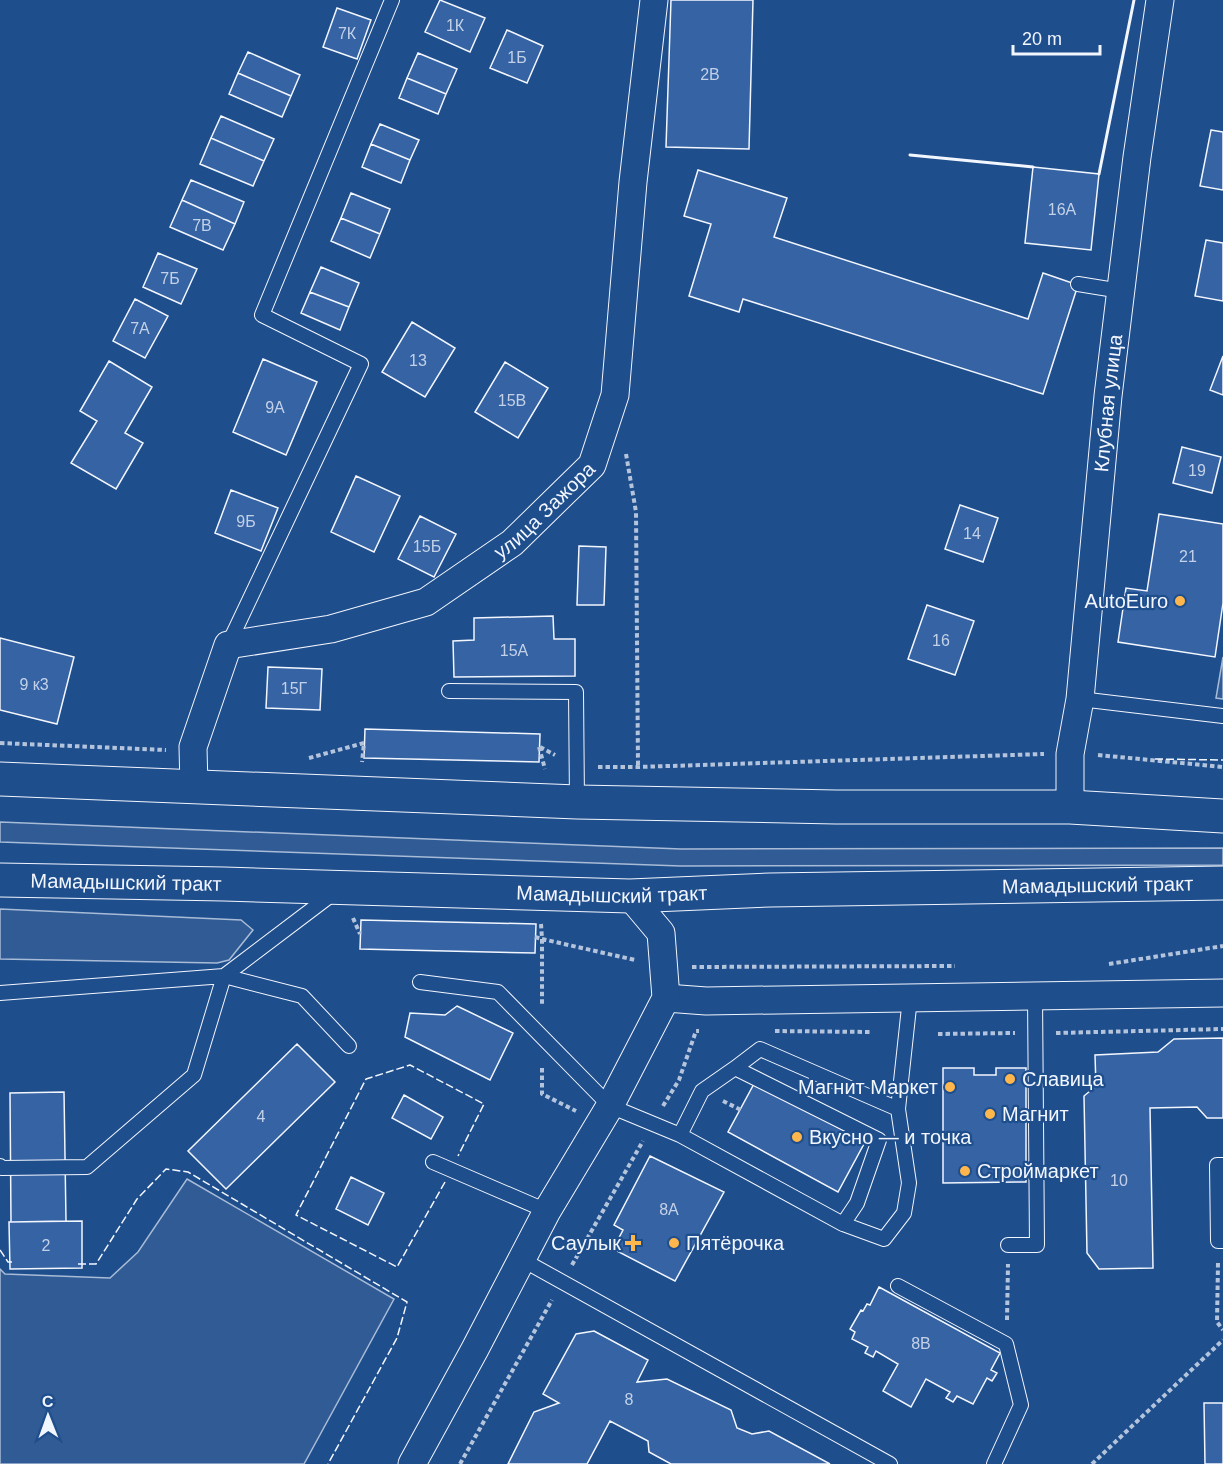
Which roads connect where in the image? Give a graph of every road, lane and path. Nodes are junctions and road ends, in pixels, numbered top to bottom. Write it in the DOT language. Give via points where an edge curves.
graph roads {
  1 [pos="392,0"];
  2 [pos="654,0"];
  3 [pos="1160,0"];
  4 [pos="1078,284"];
  5 [pos="1121,291"];
  6 [pos="626,453"];
  7 [pos="228,645"];
  8 [pos="449,691"];
  9 [pos="1080,699"];
  10 [pos="1223,716"];
  11 [pos="0,743"];
  12 [pos="193,747"];
  13 [pos="1053,754"];
  14 [pos="1087,754"];
  15 [pos="304,759"];
  16 [pos="373,763"];
  17 [pos="578,766"];
  18 [pos="638,767"];
  19 [pos="1223,767"];
  20 [pos="534,769"];
  21 [pos="0,779"];
  22 [pos="194,787"];
  23 [pos="577,802"];
  24 [pos="1070,807"];
  25 [pos="1223,816"];
  26 [pos="0,880"];
  27 [pos="1223,883"];
  28 [pos="630,896"];
  29 [pos="346,901"];
  30 [pos="363,914"];
  31 [pos="540,918"];
  32 [pos="1223,946"];
  33 [pos="962,966"];
  34 [pos="1100,966"];
  35 [pos="665,967"];
  36 [pos="224,976"];
  37 [pos="420,982"];
  38 [pos="0,993"];
  39 [pos="1223,993"];
  40 [pos="1035,996"];
  41 [pos="666,998"];
  42 [pos="910,998"];
  43 [pos="1223,1029"];
  44 [pos="707,1031"];
  45 [pos="765,1031"];
  46 [pos="870,1032"];
  47 [pos="1035,1033"];
  48 [pos="938,1034"];
  49 [pos="349,1046"];
  50 [pos="735,1068"];
  51 [pos="610,1106"];
  52 [pos="897,1109"];
  53 [pos="653,1123"];
  54 [pos="680,1135"];
  55 [pos="433,1162"];
  56 [pos="1223,1165"];
  57 [pos="0,1166"];
  58 [pos="547,1211"];
  59 [pos="843,1224"];
  60 [pos="1220,1241"];
  61 [pos="1008,1245"];
  62 [pos="521,1258"];
  63 [pos="562,1283"];
  64 [pos="898,1286"];
  65 [pos="1223,1330"];
  66 [pos="1223,1340"];
  67 [pos="1006,1344"];
  68 [pos="412,1464"];
  69 [pos="460,1464"];
  70 [pos="890,1464"];
  71 [pos="993,1464"];
  72 [pos="1092,1464"];
  1 -- 7 [label="lane" via="262,315 361,364"];
  2 -- 7 [label="street, улица Зажора" via="633,182 615,395 592,465 512,543 426,602 331,629"];
  3 -- 5 [label="street, Клубная улица"];
  4 -- 5 [label="lane"];
  5 -- 9 [label="street, Клубная улица"];
  6 -- 18 [label="path" via="636,512"];
  7 -- 12 [label="street"];
  8 -- 17 [label="lane" via="576,692"];
  9 -- 10 [label="lane"];
  9 -- 24 [label="street, Клубная улица" via="1070,754"];
  11 -- 12 [label="path" via="166,750"];
  12 -- 22 [label="street"];
  13 -- 18 [label="path"];
  14 -- 19 [label="path"];
  15 -- 16 [label="path" via="364,743 362,762"];
  17 -- 18 [label="path"];
  17 -- 20 [label="path" via="540,747 545,769"];
  17 -- 23 [label="lane"];
  21 -- 22 [label="main road"];
  22 -- 23 [label="main road"];
  23 -- 24 [label="main road"];
  24 -- 25 [label="main road"];
  26 -- 29 [label="main road, Мамадышский тракт" via="224,884"];
  27 -- 28 [label="main road, Мамадышский тракт"];
  28 -- 29 [label="main road, Мамадышский тракт"];
  28 -- 35 [label="street" via="661,933"];
  29 -- 30 [label="path"];
  29 -- 36 [label="lane"];
  31 -- 35 [label="path" via="542,939"];
  32 -- 34 [label="path"];
  33 -- 35 [label="path"];
  35 -- 41 [label="street"];
  36 -- 38 [label="lane"];
  36 -- 49 [label="lane" via="302,996"];
  36 -- 57 [label="lane" via="194,1075 87,1167"];
  37 -- 51 [label="lane" via="498,992"];
  39 -- 40 [label="street"];
  40 -- 42 [label="street"];
  40 -- 47 [label="lane"];
  41 -- 42 [label="street"];
  41 -- 51 [label="street"];
  42 -- 52 [label="lane"];
  43 -- 47 [label="path"];
  44 -- 53 [label="path" via="696,1031 679,1080"];
  45 -- 46 [label="path"];
  47 -- 48 [label="path"];
  47 -- 61 [label="lane" via="1037,1245"];
  50 -- 52 [label="lane" via="760,1049"];
  50 -- 54 [label="lane" via="702,1091"];
  50 -- 59 [label="lane" via="879,1140 857,1203"];
  51 -- 53 [label="lane"];
  51 -- 58 [label="street"];
  52 -- 59 [label="lane" via="909,1183 904,1213 884,1239"];
  53 -- 54 [label="lane"];
  53 -- 63 [label="path"];
  54 -- 59 [label="lane"];
  55 -- 58 [label="lane"];
  56 -- 60 [label="lane" via="1217,1165"];
  58 -- 62 [label="street"];
  60 -- 65 [label="path" via="1217,1322"];
  61 -- 67 [label="path"];
  62 -- 63 [label="lane"];
  62 -- 68 [label="street"];
  63 -- 69 [label="path"];
  63 -- 70 [label="lane"];
  64 -- 67 [label="lane"];
  66 -- 72 [label="path"];
  67 -- 71 [label="lane" via="1021,1405"];
}
